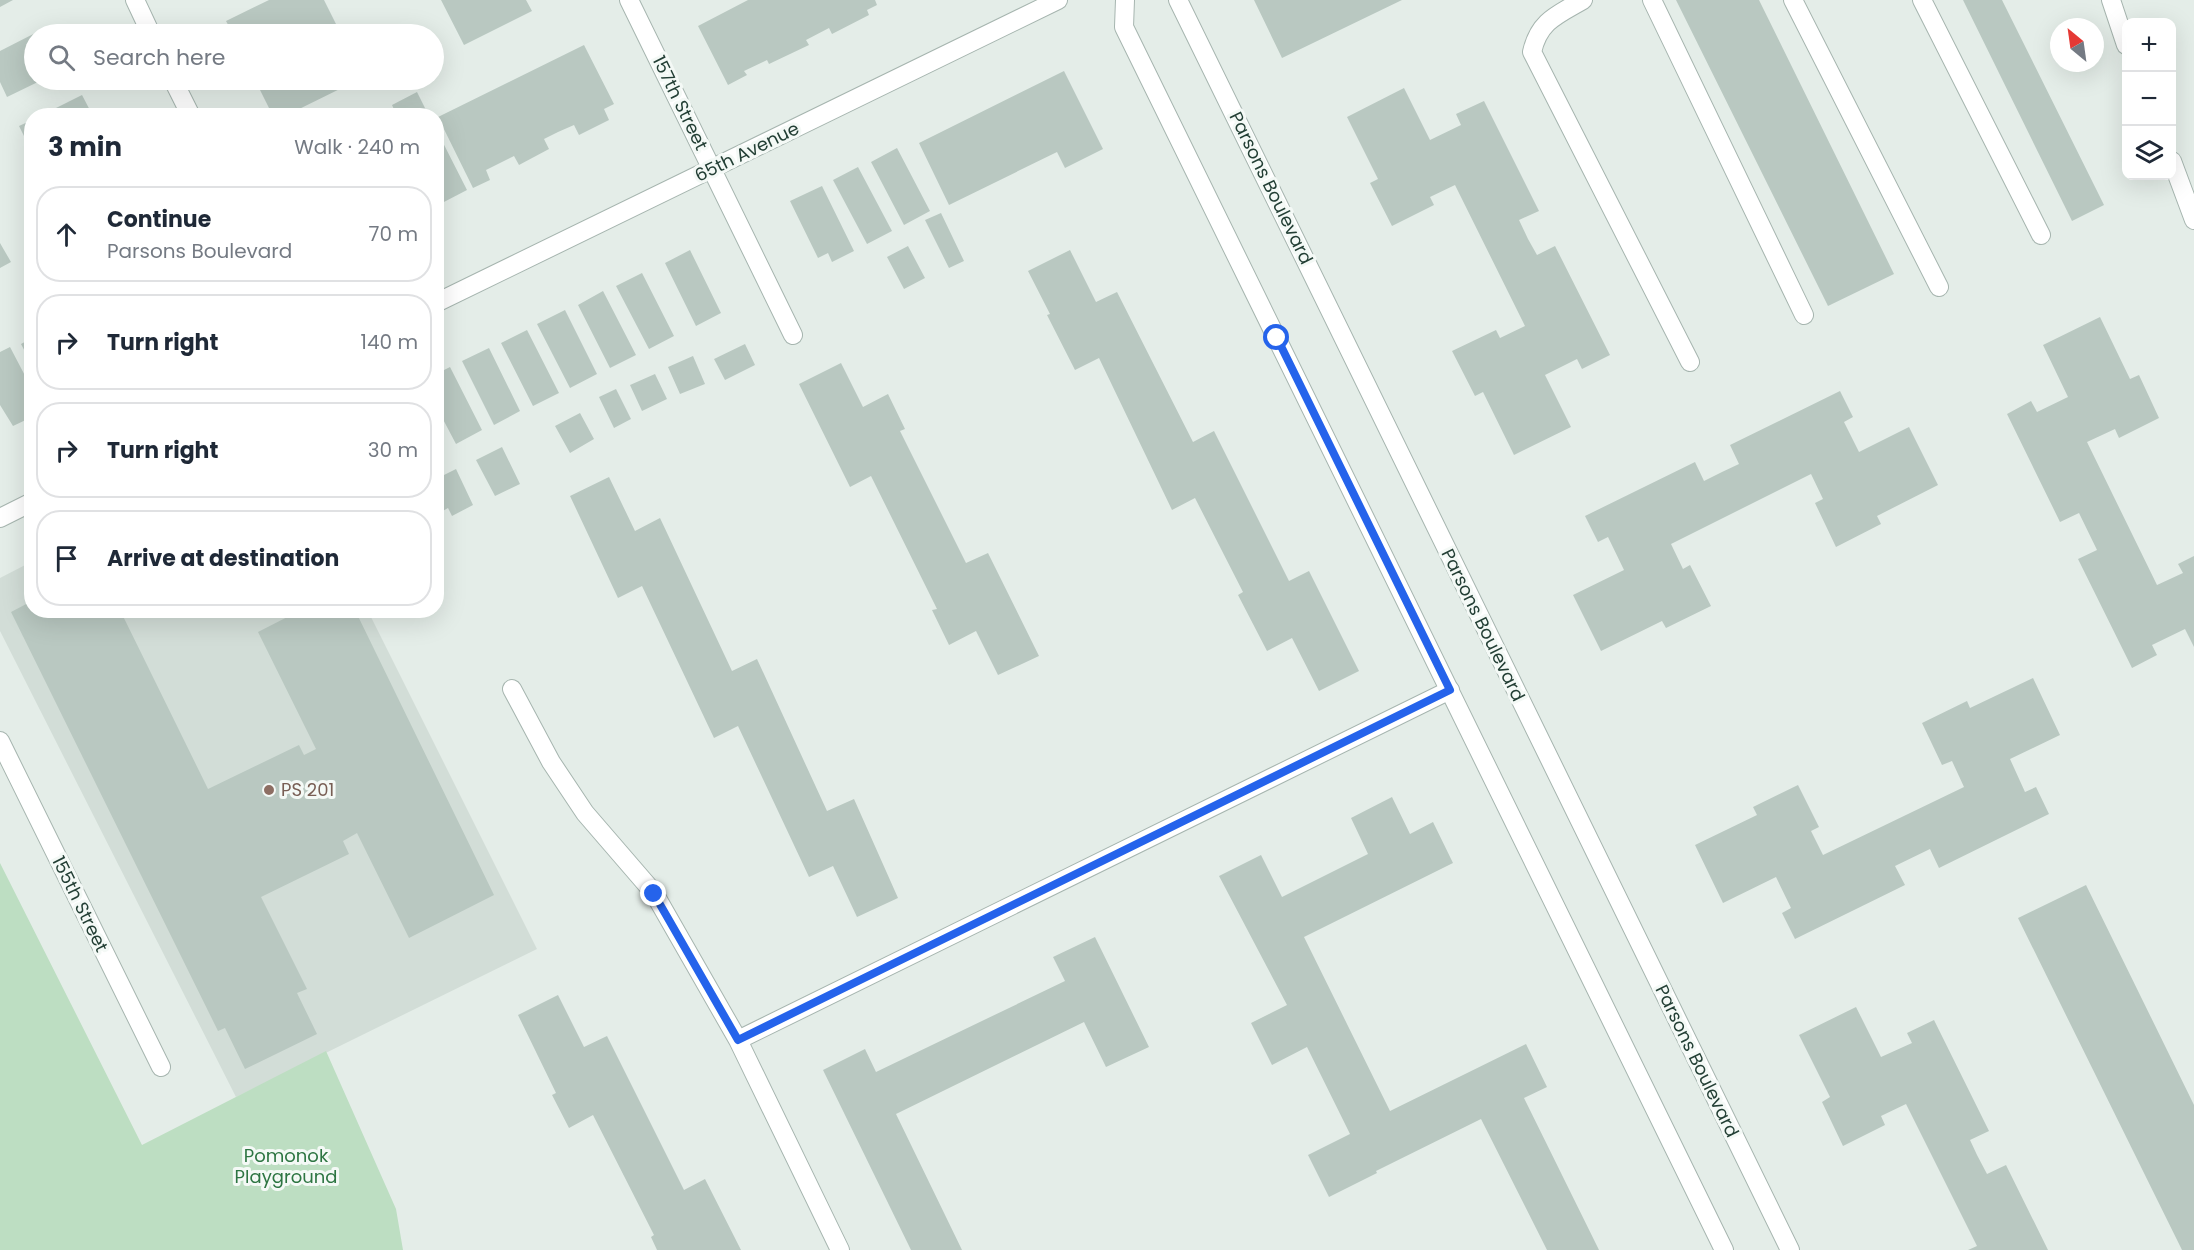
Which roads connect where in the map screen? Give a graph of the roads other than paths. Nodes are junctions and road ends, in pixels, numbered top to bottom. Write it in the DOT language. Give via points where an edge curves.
graph roads {
  1 [pos="135,0"];
  2 [pos="629,0"];
  3 [pos="1058,0"];
  4 [pos="1125,0"];
  5 [pos="1178,0"];
  6 [pos="1583,0"];
  7 [pos="1652,0"];
  8 [pos="1793,0"];
  9 [pos="1922,0"];
  10 [pos="2111,0"];
  11 [pos="146,24"];
  12 [pos="2122,31"];
  13 [pos="178,90"];
  14 [pos="187,108"];
  15 [pos="712,169"];
  16 [pos="2176,172"];
  17 [pos="2194,220"];
  18 [pos="2042,234"];
  19 [pos="1939,287"];
  20 [pos="444,299"];
  21 [pos="1804,315"];
  22 [pos="793,335"];
  23 [pos="1690,362"];
  24 [pos="24,506"];
  25 [pos="0,518"];
  26 [pos="512,689"];
  27 [pos="1450,690"];
  28 [pos="0,741"];
  29 [pos="738,1040"];
  30 [pos="160,1067"];
  31 [pos="840,1250"];
  32 [pos="1724,1250"];
  33 [pos="1790,1250"];
  1 -- 11 [label="street"];
  2 -- 15 [label="street, 157th Street"];
  3 -- 15 [label="street, 65th Avenue"];
  4 -- 27 [label="street" via="1124,27"];
  5 -- 33 [label="street, Parsons Boulevard"];
  6 -- 23 [label="street" via="1546,22 1536,35 1532,52"];
  7 -- 21 [label="street"];
  8 -- 19 [label="street"];
  9 -- 18 [label="street"];
  10 -- 12 [label="street"];
  13 -- 14 [label="street"];
  15 -- 20 [label="street, 65th Avenue"];
  15 -- 22 [label="street, 157th Street"];
  16 -- 17 [label="street"];
  24 -- 25 [label="street"];
  26 -- 29 [label="street" via="551,762 585,813 654,894"];
  27 -- 29 [label="street"];
  27 -- 32 [label="street"];
  28 -- 30 [label="street, 155th Street"];
  29 -- 31 [label="street"];
}
